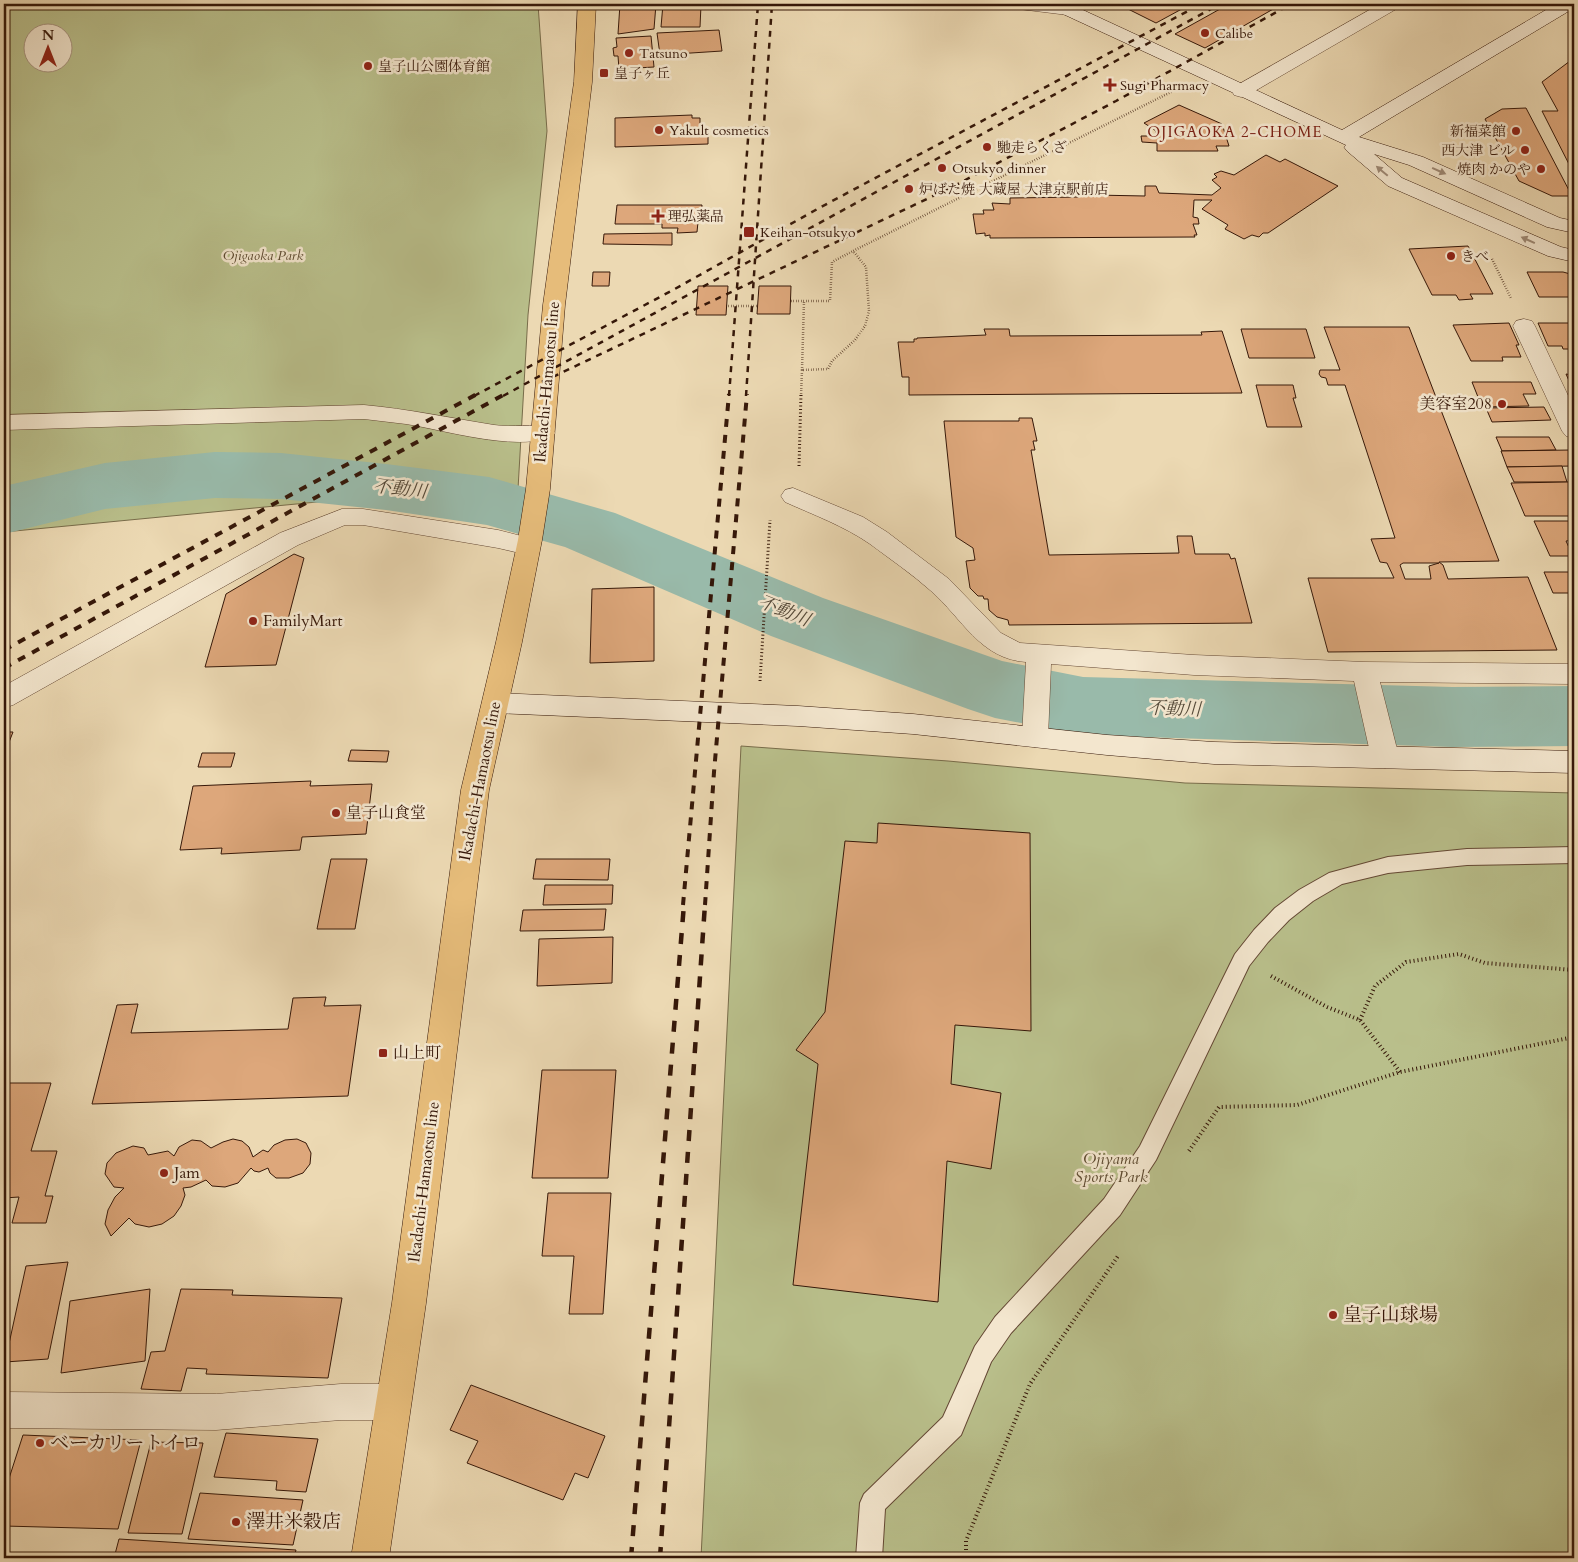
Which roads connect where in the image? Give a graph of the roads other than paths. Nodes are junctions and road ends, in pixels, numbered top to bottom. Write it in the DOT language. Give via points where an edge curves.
graph roads {
  1 [pos="587,4"];
  2 [pos="1019,4"];
  3 [pos="1392,4"];
  4 [pos="1568,4"];
  5 [pos="1063,6"];
  6 [pos="1241,91"];
  7 [pos="1343,138"];
  8 [pos="1574,227"];
  9 [pos="1574,256"];
  10 [pos="1524,326"];
  11 [pos="4,424"];
  12 [pos="1574,432"];
  13 [pos="543,434"];
  14 [pos="793,496"];
  15 [pos="529,543"];
  16 [pos="1038,655"];
  17 [pos="1365,673"];
  18 [pos="1574,674"];
  19 [pos="4,698"];
  20 [pos="495,703"];
  21 [pos="1034,736"];
  22 [pos="1385,756"];
  23 [pos="1574,762"];
  24 [pos="1574,855"];
  25 [pos="393,1402"];
  26 [pos="4,1410"];
  27 [pos="370,1558"];
  28 [pos="869,1558"];
  1 -- 13 [label="main road, Ikadachi-Hamaotsu line" via="584,82 554,305"];
  2 -- 5 [label="street"];
  3 -- 6 [label="street"];
  4 -- 7 [label="street"];
  5 -- 6 [label="street"];
  6 -- 7 [label="street"];
  7 -- 8 [label="street, one-way" via="1416,161 1554,223"];
  9 -- 7 [label="street, one-way" via="1555,252 1395,182"];
  10 -- 12 [label="street"];
  11 -- 13 [label="street" via="364,412 487,432"];
  13 -- 15 [label="main road, Ikadachi-Hamaotsu line"];
  14 -- 16 [label="street" via="854,523 878,538 940,585 992,640 1016,652"];
  15 -- 19 [label="street" via="363,517 342,517 289,539"];
  15 -- 20 [label="main road, Ikadachi-Hamaotsu line"];
  16 -- 17 [label="street"];
  16 -- 21 [label="street"];
  17 -- 18 [label="street"];
  17 -- 22 [label="street"];
  20 -- 21 [label="street" via="758,713"];
  20 -- 25 [label="main road, Ikadachi-Hamaotsu line" via="475,790 467,844 409,1303"];
  21 -- 22 [label="street" via="1214,753"];
  22 -- 23 [label="street"];
  24 -- 28 [label="lane" via="1447,857 1390,864 1333,879 1290,906 1258,937 1242,960 1148,1153 1112,1207 1003,1325 983,1354 952,1426 873,1503"];
  25 -- 26 [label="street" via="341,1402 216,1412"];
  25 -- 27 [label="main road, Ikadachi-Hamaotsu line"];
}
